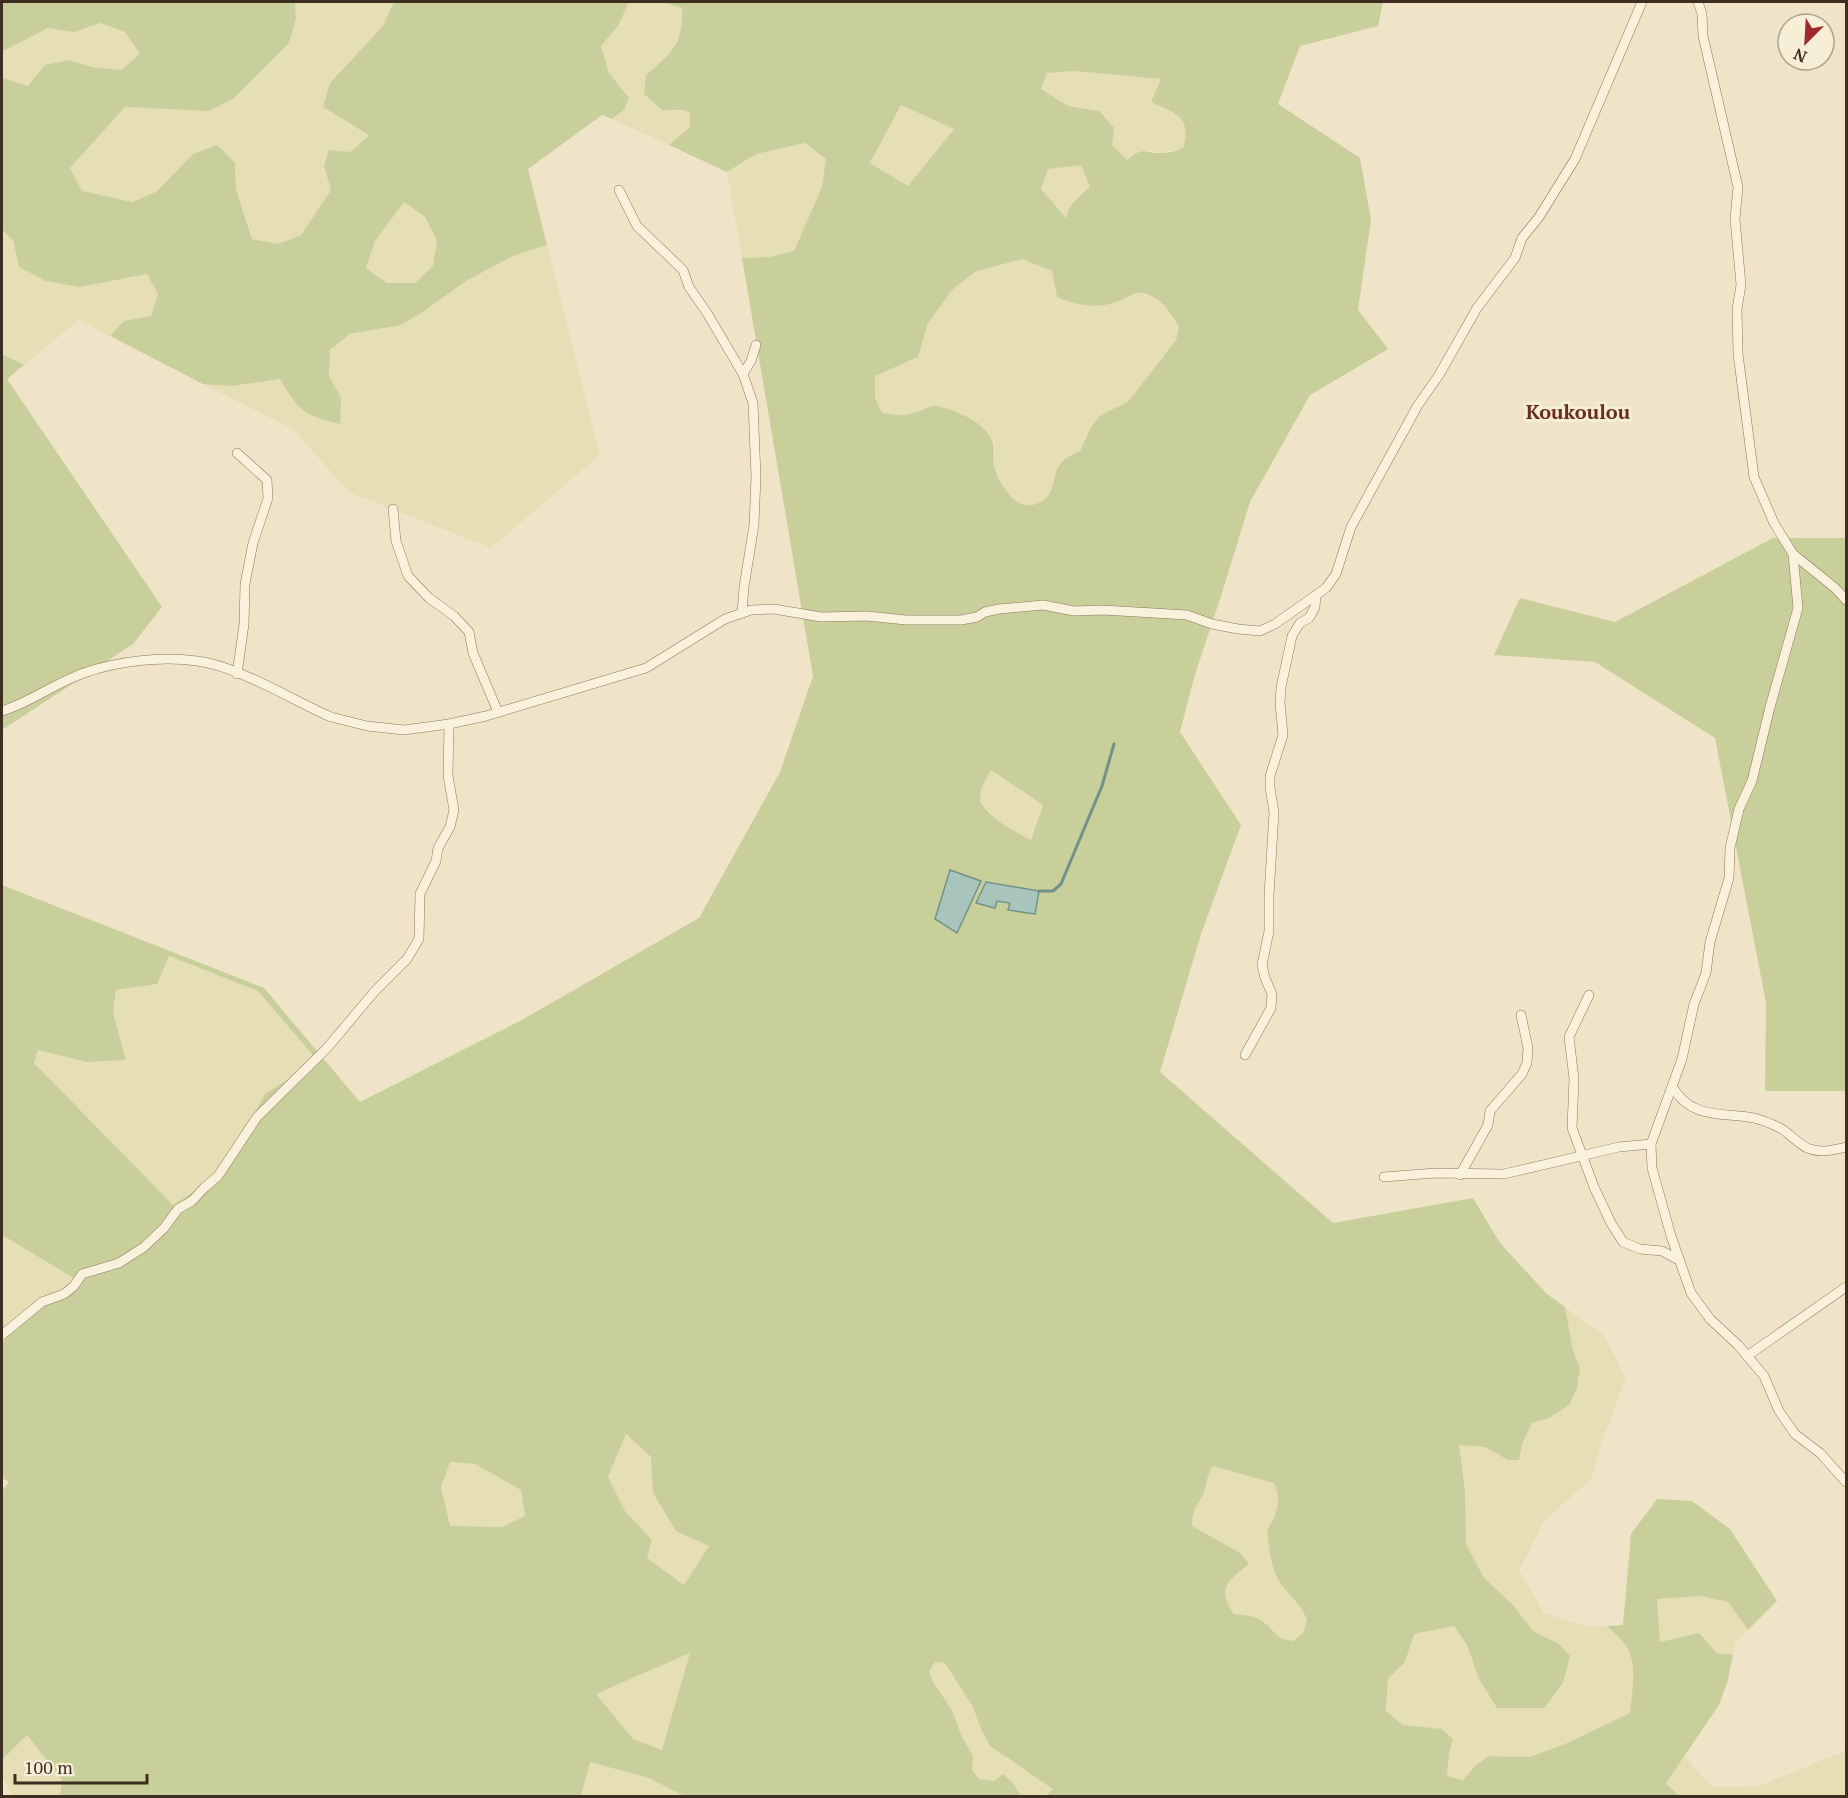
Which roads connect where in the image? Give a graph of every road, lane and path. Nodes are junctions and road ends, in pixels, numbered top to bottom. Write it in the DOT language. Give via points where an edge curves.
graph roads {
  1 [pos="1642,2"];
  2 [pos="1698,2"];
  3 [pos="618,190"];
  4 [pos="756,345"];
  5 [pos="743,374"];
  6 [pos="237,453"];
  7 [pos="393,510"];
  8 [pos="1793,554"];
  9 [pos="1316,595"];
  10 [pos="1846,600"];
  11 [pos="742,613"];
  12 [pos="237,674"];
  13 [pos="2,711"];
  14 [pos="498,712"];
  15 [pos="449,724"];
  16 [pos="1589,995"];
  17 [pos="1521,1015"];
  18 [pos="1245,1055"];
  19 [pos="1672,1086"];
  20 [pos="1651,1144"];
  21 [pos="1846,1147"];
  22 [pos="1582,1156"];
  23 [pos="1460,1175"];
  24 [pos="1384,1177"];
  25 [pos="1679,1260"];
  26 [pos="1846,1287"];
  27 [pos="2,1335"];
  28 [pos="1747,1356"];
  29 [pos="1846,1482"];
  1 -- 9 [label="street" via="1575,159 1418,405 1350,527 1336,574"];
  2 -- 8 [label="street" via="1738,187 1738,354 1754,477"];
  3 -- 5 [label="street" via="637,226 683,270 689,287"];
  4 -- 5 [label="street"];
  5 -- 11 [label="street" via="753,403 756,477"];
  6 -- 12 [label="street" via="267,480 268,498 245,584"];
  7 -- 14 [label="street" via="396,541 408,576 469,632 473,653"];
  8 -- 10 [label="street"];
  8 -- 19 [label="street" via="1798,608 1752,781 1739,808 1730,848 1730,878"];
  9 -- 11 [label="street" via="1260,631 1212,624 1187,615 1043,605 999,609 961,620 821,617 774,609"];
  9 -- 18 [label="street" via="1309,618 1300,623 1292,636 1281,687 1283,735 1270,776 1274,812 1269,931 1262,965 1272,994 1271,1008"];
  11 -- 14 [label="street" via="724,619 646,668"];
  12 -- 13 [label="street" via="197,661 109,665"];
  12 -- 15 [label="street" via="348,722 404,730"];
  14 -- 15 [label="street"];
  15 -- 27 [label="street" via="448,776 454,810 420,894 419,939 407,959 327,1048 257,1117 218,1176 178,1209 144,1247 119,1263 82,1274 74,1286 42,1302"];
  16 -- 22 [label="street" via="1569,1037 1574,1079 1572,1128"];
  17 -- 23 [label="street" via="1527,1063 1490,1110 1488,1125"];
  19 -- 20 [label="street"];
  19 -- 21 [label="street" via="1692,1107 1718,1115 1755,1118 1781,1129 1808,1149 1827,1152"];
  20 -- 22 [label="street"];
  20 -- 25 [label="street" via="1652,1168"];
  22 -- 23 [label="street" via="1504,1174"];
  22 -- 25 [label="street" via="1623,1242 1662,1251"];
  23 -- 24 [label="street"];
  25 -- 28 [label="street" via="1691,1293 1710,1319"];
  26 -- 28 [label="street"];
  28 -- 29 [label="street" via="1764,1376 1779,1411 1795,1434 1820,1453"];
}
